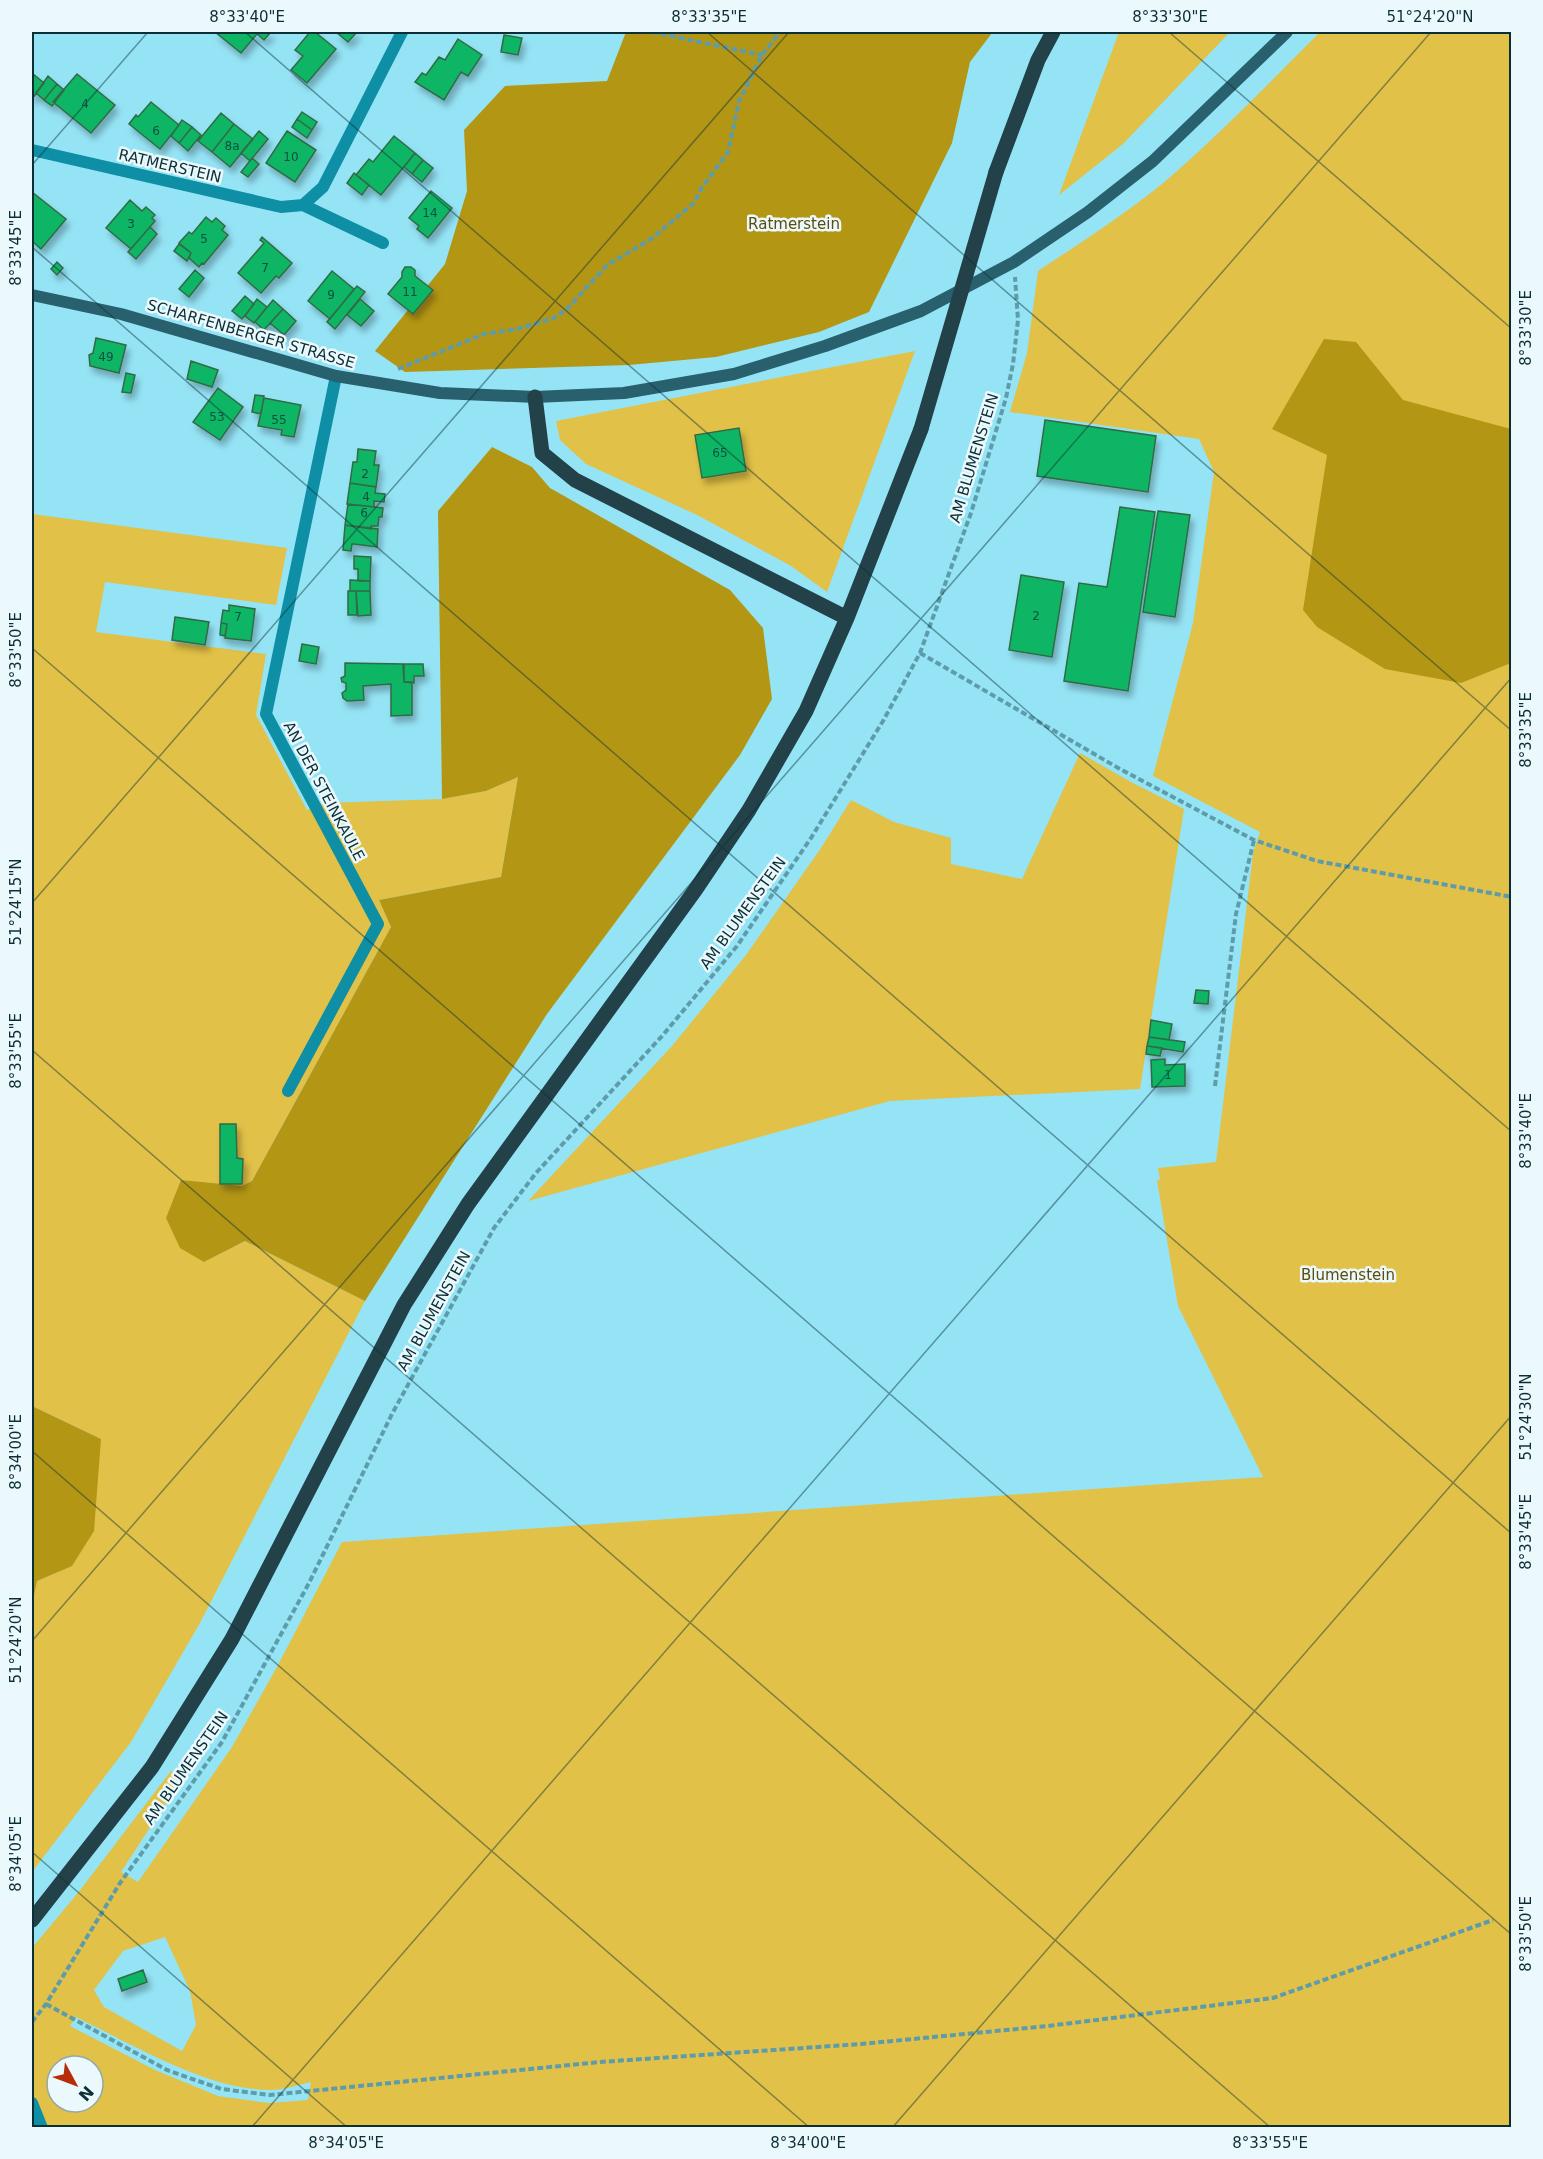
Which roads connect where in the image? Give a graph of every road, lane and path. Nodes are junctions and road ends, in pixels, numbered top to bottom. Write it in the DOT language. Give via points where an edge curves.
graph roads {
  1 [pos="402,32"];
  2 [pos="652,32"];
  3 [pos="780,32"];
  4 [pos="1053,32"];
  5 [pos="1287,32"];
  6 [pos="762,55"];
  7 [pos="32,150"];
  8 [pos="303,205"];
  9 [pos="384,243"];
  10 [pos="1014,262"];
  11 [pos="32,295"];
  12 [pos="336,376"];
  13 [pos="370,382"];
  14 [pos="535,397"];
  15 [pos="847,618"];
  16 [pos="920,653"];
  17 [pos="1254,840"];
  18 [pos="1512,897"];
  19 [pos="1215,1086"];
  20 [pos="288,1091"];
  21 [pos="32,1920"];
  22 [pos="1493,1920"];
  23 [pos="46,2004"];
  24 [pos="32,2022"];
  25 [pos="32,2103"];
  26 [pos="42,2127"];
  1 -- 8 [label="street" via="323,187"];
  2 -- 6 [label="path"];
  3 -- 6 [label="path"];
  4 -- 15 [label="main road, bridge" via="1038,60 996,172 921,429"];
  5 -- 10 [label="street, SCHARFENBERGER STRASSE" via="1153,161 1088,212"];
  6 -- 13 [label="path" via="740,101 728,152 694,203 651,239 608,265 554,318 484,334"];
  7 -- 8 [label="street, RATMERSTEIN" via="280,207"];
  8 -- 9 [label="street, RATMERSTEIN"];
  10 -- 14 [label="street, SCHARFENBERGER STRASSE" via="921,311 734,374 624,393"];
  10 -- 16 [label="path, AM BLUMENSTEIN" via="1018,320 1006,398 971,513"];
  11 -- 12 [label="street, SCHARFENBERGER STRASSE" via="121,314"];
  12 -- 13 [label="street, SCHARFENBERGER STRASSE"];
  12 -- 20 [label="street, AN DER STEINKAULE" via="266,714 378,924"];
  13 -- 14 [label="street, SCHARFENBERGER STRASSE" via="440,393"];
  14 -- 15 [label="main road" via="542,453 575,480"];
  15 -- 21 [label="main road" via="806,711 749,810 468,1204 404,1305 232,1639 159,1757"];
  16 -- 17 [label="path" via="1120,769"];
  16 -- 23 [label="path, AM BLUMENSTEIN" via="884,721 737,946 663,1035 536,1173 494,1228 392,1414 309,1583 222,1742 120,1883"];
  17 -- 18 [label="path" via="1317,861"];
  17 -- 19 [label="path" via="1236,914"];
  22 -- 23 [label="path" via="1273,1998 1048,2026 600,2062 270,2096 221,2089 167,2070"];
  23 -- 24 [label="path, AM BLUMENSTEIN"];
  25 -- 26 [label="street"];
}
